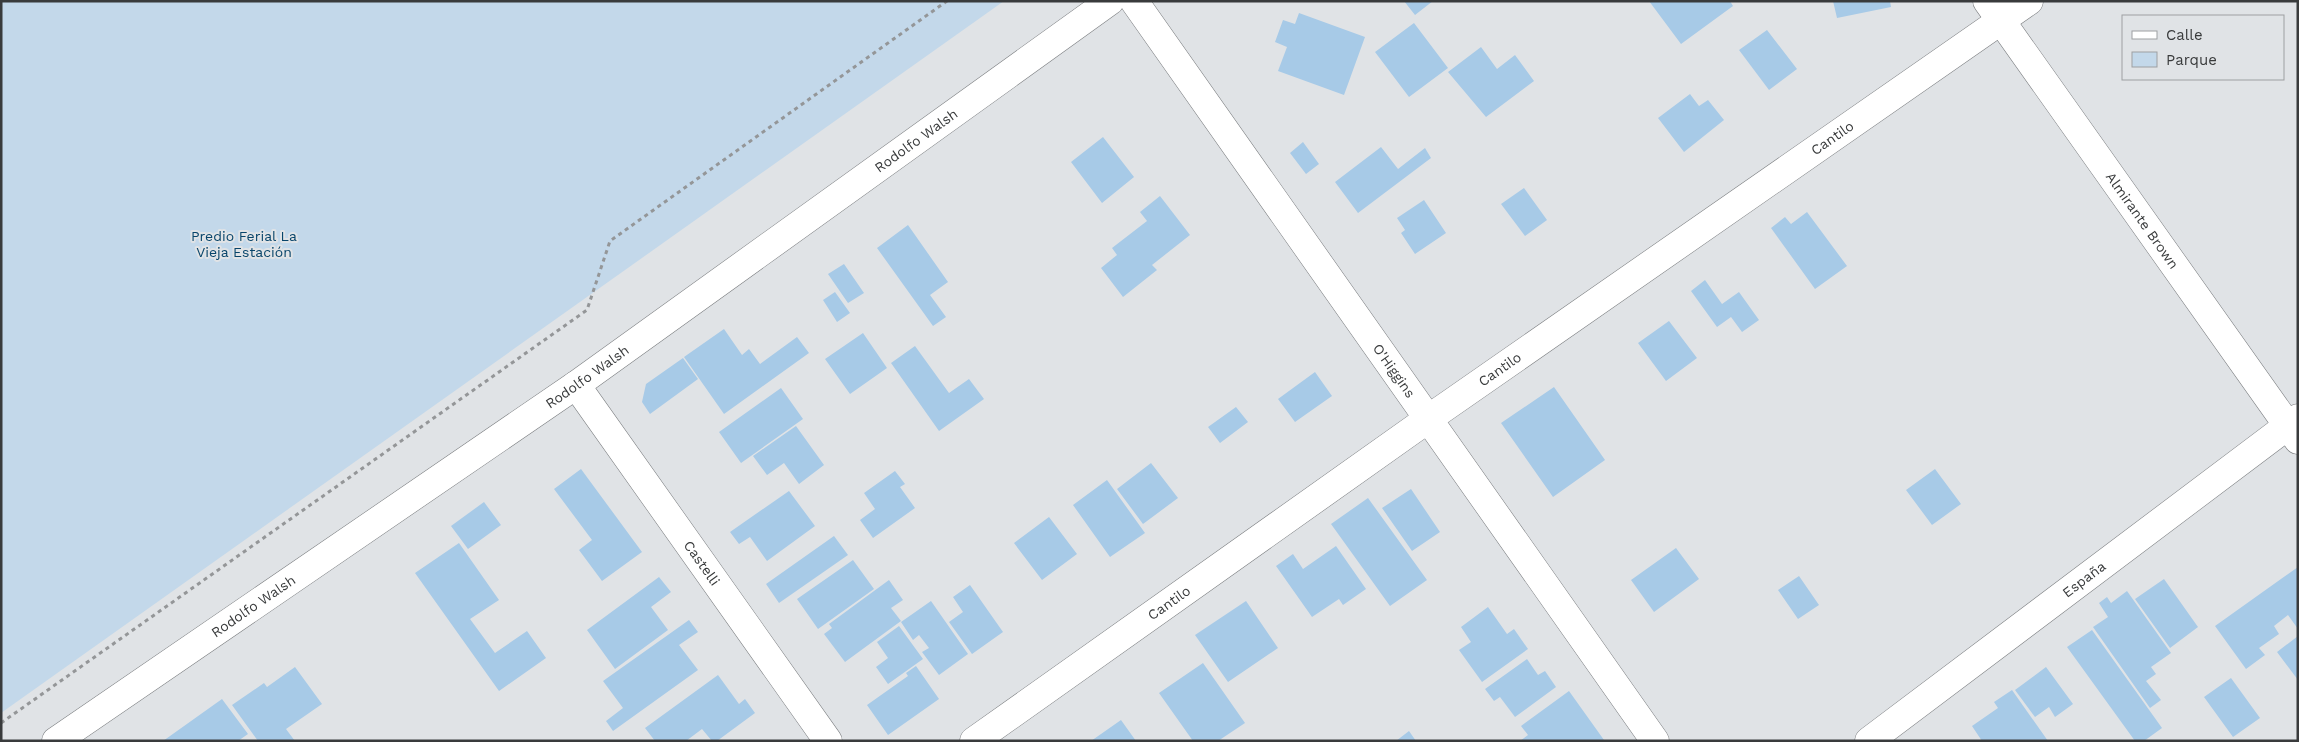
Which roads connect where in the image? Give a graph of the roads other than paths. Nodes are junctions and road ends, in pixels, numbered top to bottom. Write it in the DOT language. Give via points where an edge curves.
graph roads {
  1 [pos="1110,1"];
  2 [pos="1134,1"];
  3 [pos="2029,1"];
  4 [pos="1994,11"];
  5 [pos="576,385"];
  6 [pos="1428,419"];
  7 [pos="2294,428"];
  8 [pos="56,741"];
  9 [pos="828,741"];
  10 [pos="974,741"];
  11 [pos="1655,741"];
  12 [pos="1869,741"];
  1 -- 5 [label="street, Rodolfo Walsh"];
  2 -- 6 [label="street, O'Higgins"];
  3 -- 4 [label="street, Cantilo"];
  4 -- 6 [label="street, Cantilo"];
  4 -- 7 [label="street, Almirante Brown"];
  5 -- 8 [label="street, Rodolfo Walsh"];
  5 -- 9 [label="street, Castelli"];
  6 -- 10 [label="street, Cantilo"];
  6 -- 11 [label="street, O'Higgins"];
  7 -- 12 [label="street, España"];
}
